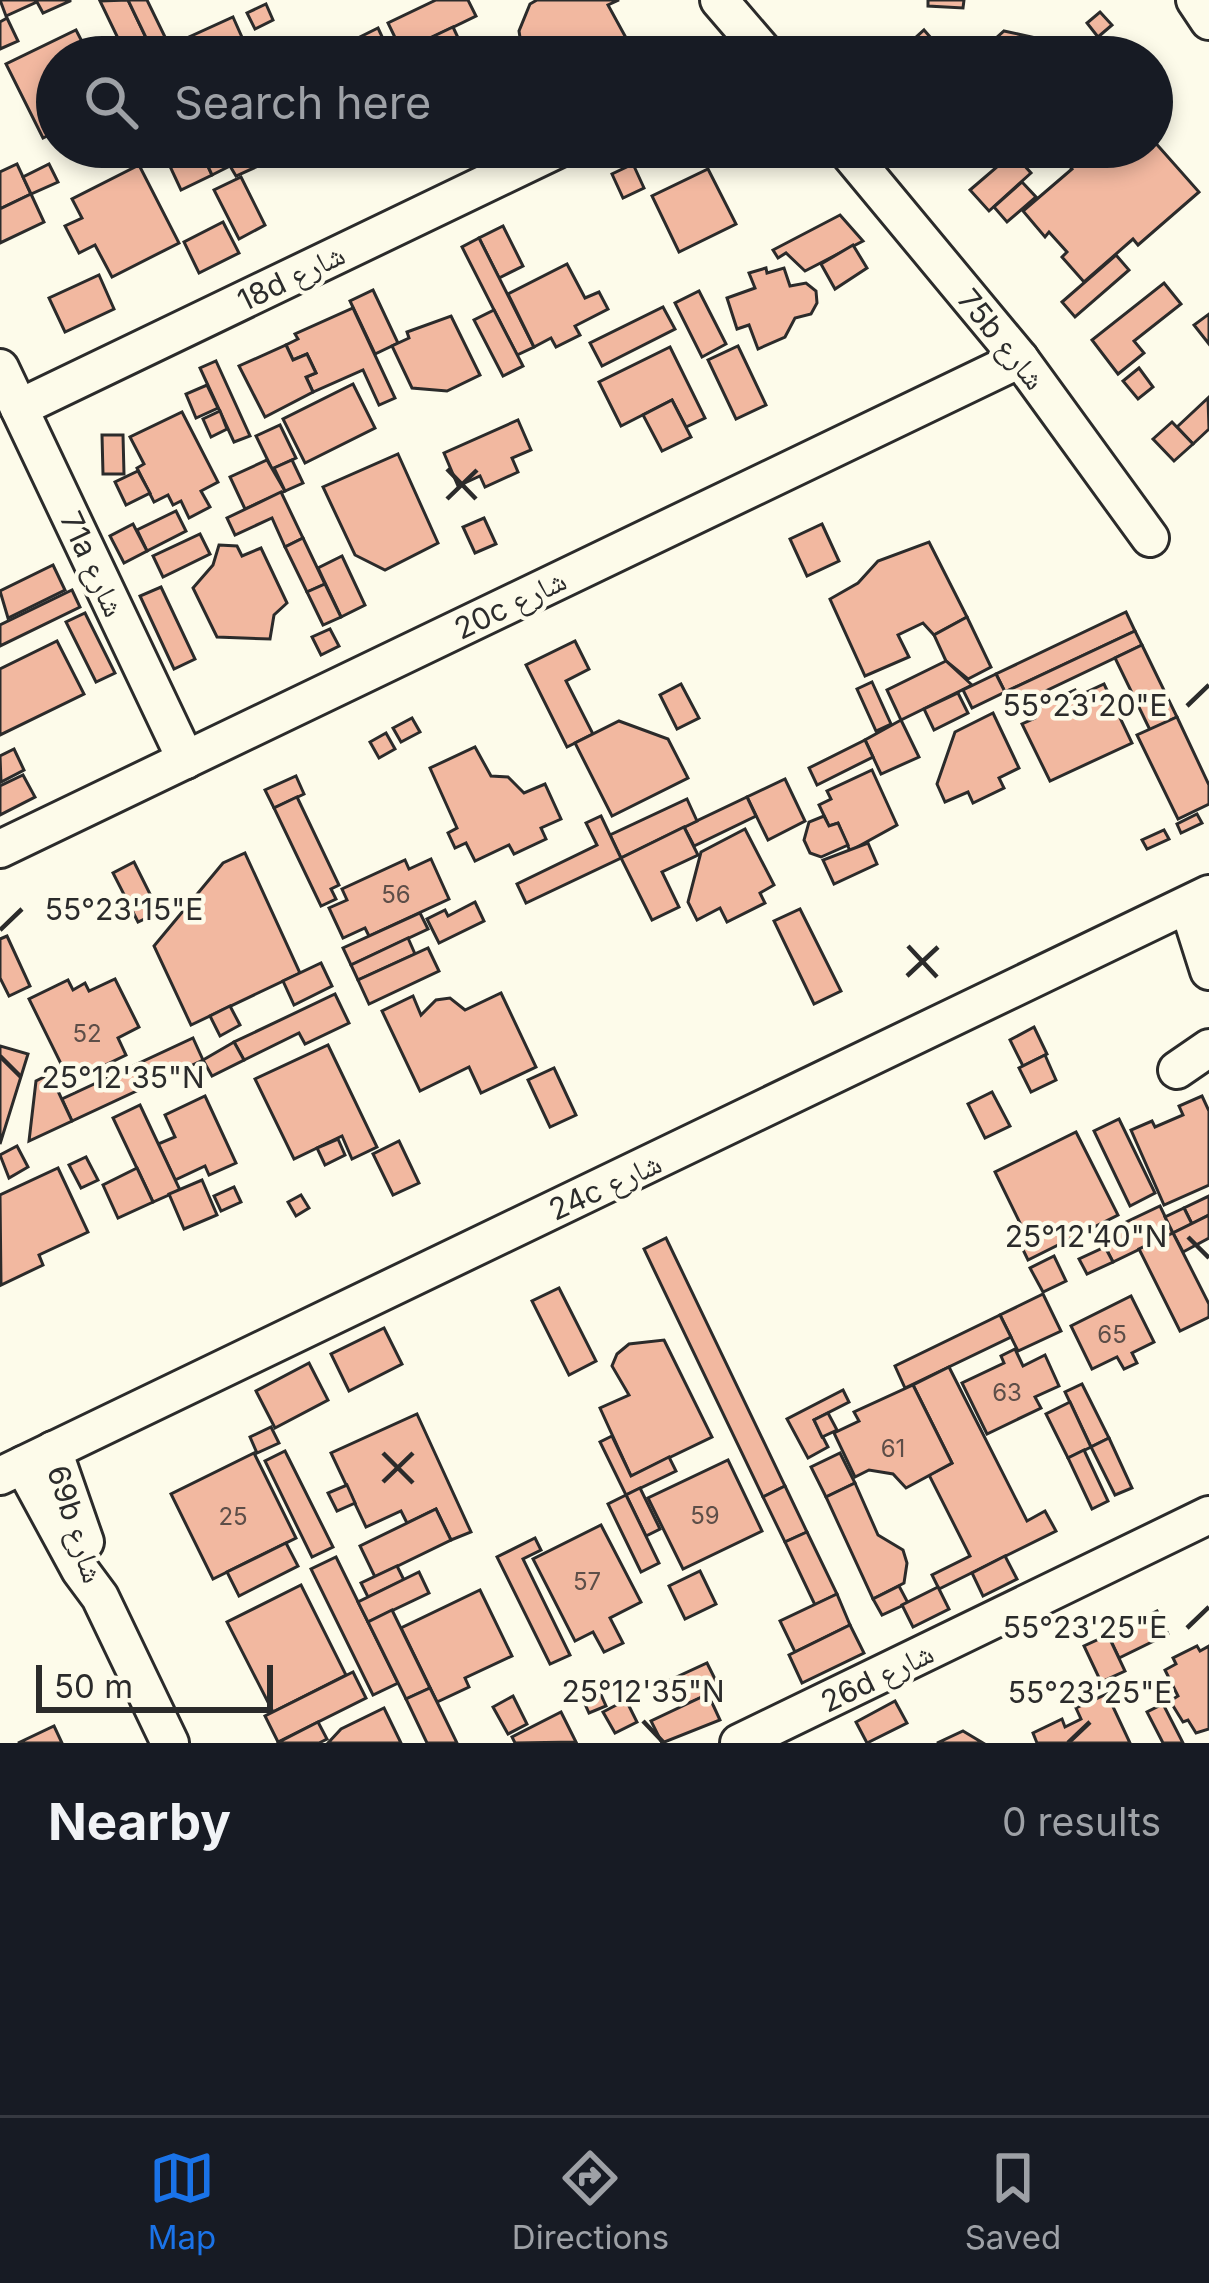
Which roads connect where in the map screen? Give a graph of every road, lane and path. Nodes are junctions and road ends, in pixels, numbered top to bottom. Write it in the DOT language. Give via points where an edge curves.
graph roads {
  1 [pos="719,0"];
  2 [pos="1195,0"];
  3 [pos="1209,21"];
  4 [pos="746,36"];
  5 [pos="518,168"];
  6 [pos="862,168"];
  7 [pos="1020,358"];
  8 [pos="0,368"];
  9 [pos="19,408"];
  10 [pos="1150,538"];
  11 [pos="186,760"];
  12 [pos="0,849"];
  13 [pos="1198,899"];
  14 [pos="1209,970"];
  15 [pos="1209,1048"];
  16 [pos="1177,1070"];
  17 [pos="25,1464"];
  18 [pos="1209,1515"];
  19 [pos="762,1738"];
  20 [pos="170,1743"];
  1 -- 4 [label="street"];
  2 -- 3 [label="street"];
  5 -- 9 [label="street, 18d شارع"];
  6 -- 7 [label="street, 75b شارع"];
  7 -- 10 [label="street, 75b شارع"];
  7 -- 11 [label="street, 20c شارع"];
  8 -- 9 [label="street, 71a شارع"];
  9 -- 11 [label="street, 71a شارع"];
  11 -- 12 [label="street, 20c شارع"];
  13 -- 14 [label="street"];
  13 -- 17 [label="street, 24c شارع"];
  15 -- 16 [label="street"];
  17 -- 20 [label="street, 69b شارع"];
  18 -- 19 [label="street, 26d شارع"];
}
